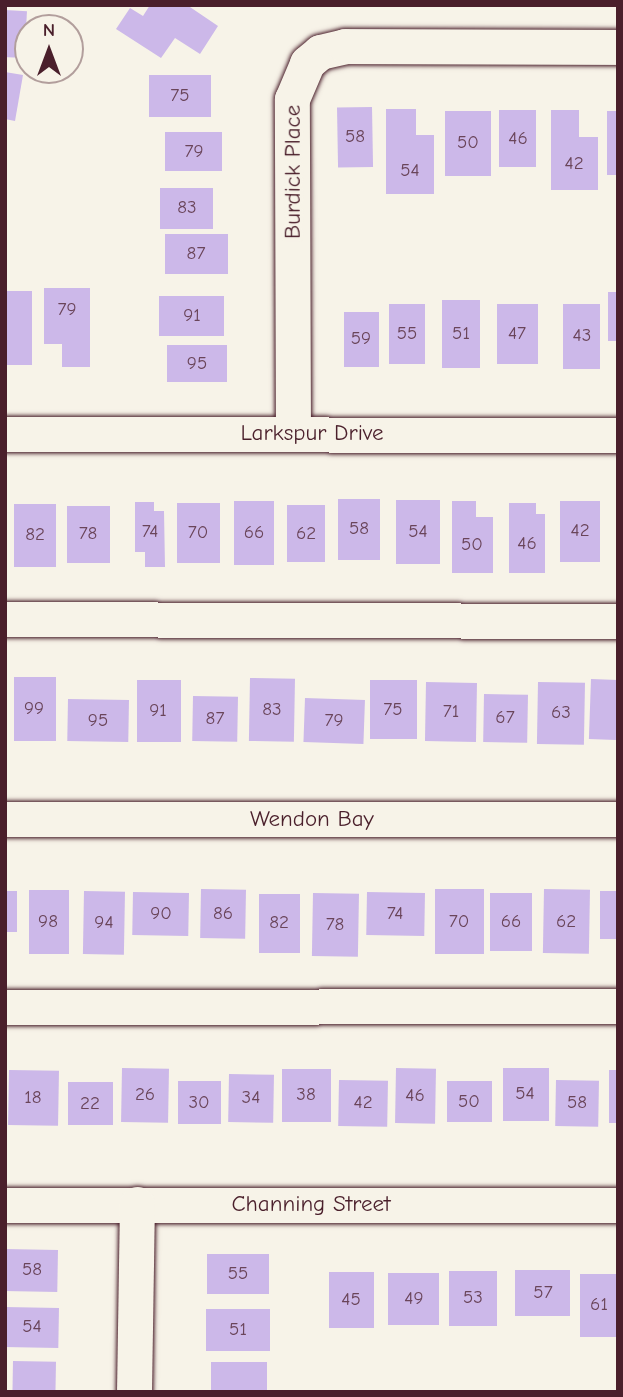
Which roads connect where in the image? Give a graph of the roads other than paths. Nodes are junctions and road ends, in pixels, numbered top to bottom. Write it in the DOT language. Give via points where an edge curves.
graph roads {
  1 [pos="618,47"];
  2 [pos="293,433"];
  3 [pos="5,434"];
  4 [pos="618,435"];
  5 [pos="5,619"];
  6 [pos="618,621"];
  7 [pos="5,819"];
  8 [pos="618,819"];
  9 [pos="618,1006"];
  10 [pos="5,1007"];
  11 [pos="137,1204"];
  12 [pos="5,1205"];
  13 [pos="618,1205"];
  14 [pos="135,1392"];
  1 -- 2 [label="street, Burdick Place" via="345,46 320,52 306,63 292,99"];
  2 -- 3 [label="street, Larkspur Drive"];
  2 -- 4 [label="street, Larkspur Drive"];
  5 -- 6 [label="street"];
  7 -- 8 [label="street, Wendon Bay"];
  9 -- 10 [label="street"];
  11 -- 12 [label="street, Channing Street"];
  11 -- 13 [label="street, Channing Street"];
  11 -- 14 [label="street"];
}
